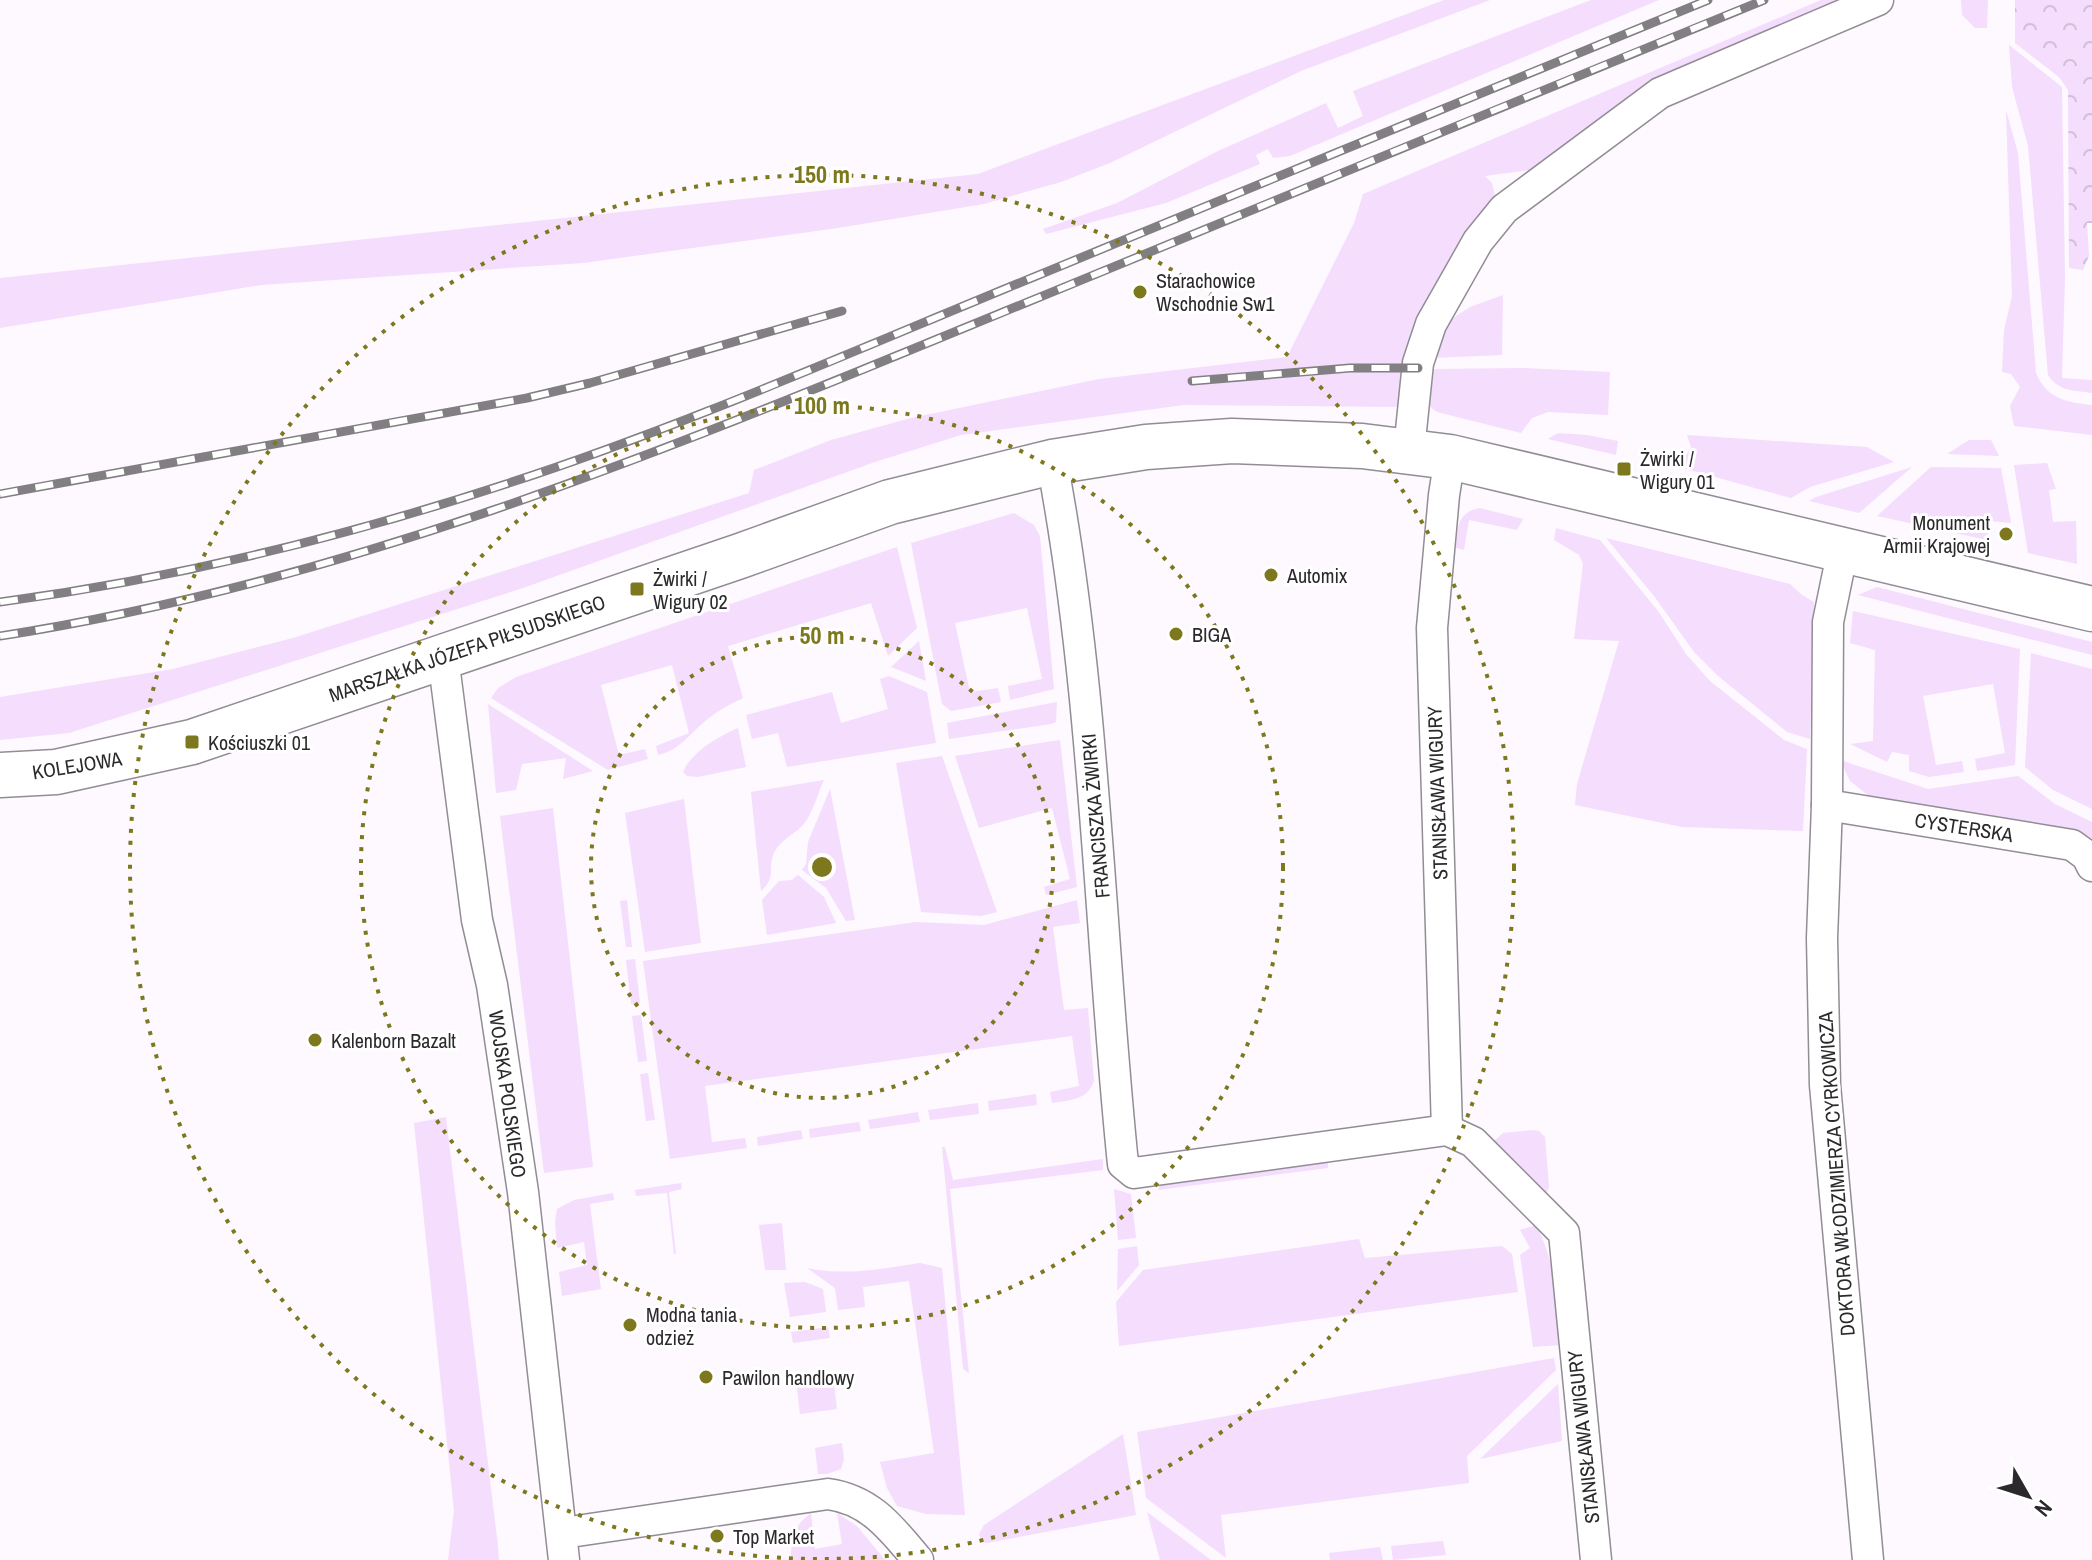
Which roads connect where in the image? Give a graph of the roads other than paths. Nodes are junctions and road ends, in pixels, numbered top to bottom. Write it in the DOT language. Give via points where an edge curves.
graph roads {
  1 [pos="1878,0"];
  2 [pos="1430,454"];
  3 [pos="1052,462"];
  4 [pos="1843,549"];
  5 [pos="2092,609"];
  6 [pos="443,657"];
  7 [pos="154,752"];
  8 [pos="0,775"];
  9 [pos="1827,805"];
  10 [pos="2092,866"];
  11 [pos="1447,1130"];
  12 [pos="564,1546"];
  13 [pos="918,1560"];
  14 [pos="1596,1560"];
  15 [pos="1868,1560"];
  1 -- 2 [label="street, STANISŁAWA WIGURY" via="1660,93 1504,209 1478,241 1431,324 1418,363"];
  2 -- 3 [label="street, MARSZAŁKA JÓZEFA PIŁSUDSKIEGO" via="1232,441 1146,447"];
  2 -- 4 [label="street, MARSZAŁKA JÓZEFA PIŁSUDSKIEGO"];
  2 -- 11 [label="street, STANISŁAWA WIGURY" via="1444,495 1432,628"];
  3 -- 6 [label="street, MARSZAŁKA JÓZEFA PIŁSUDSKIEGO" via="890,502"];
  3 -- 11 [label="street, FRANCISZKA ŻWIRKI" via="1087,727 1123,1164 1134,1173"];
  4 -- 5 [label="street, MARSZAŁKA JÓZEFA PIŁSUDSKIEGO"];
  4 -- 9 [label="street, DOKTORA WŁODZIMIERZA CYRKOWICZA" via="1828,622"];
  6 -- 7 [label="street, MARSZAŁKA JÓZEFA PIŁSUDSKIEGO"];
  6 -- 12 [label="street, WOJSKA POLSKIEGO" via="477,920 523,1192"];
  7 -- 8 [label="street, KOLEJOWA" via="56,772"];
  9 -- 10 [label="street, CYSTERSKA" via="2072,845"];
  9 -- 15 [label="street, DOKTORA WŁODZIMIERZA CYRKOWICZA" via="1822,938 1825,1085"];
  11 -- 14 [label="street, STANISŁAWA WIGURY" via="1473,1142 1564,1233"];
  12 -- 13 [label="street, WOJSKA POLSKIEGO" via="828,1494 846,1497 876,1514"];
}
